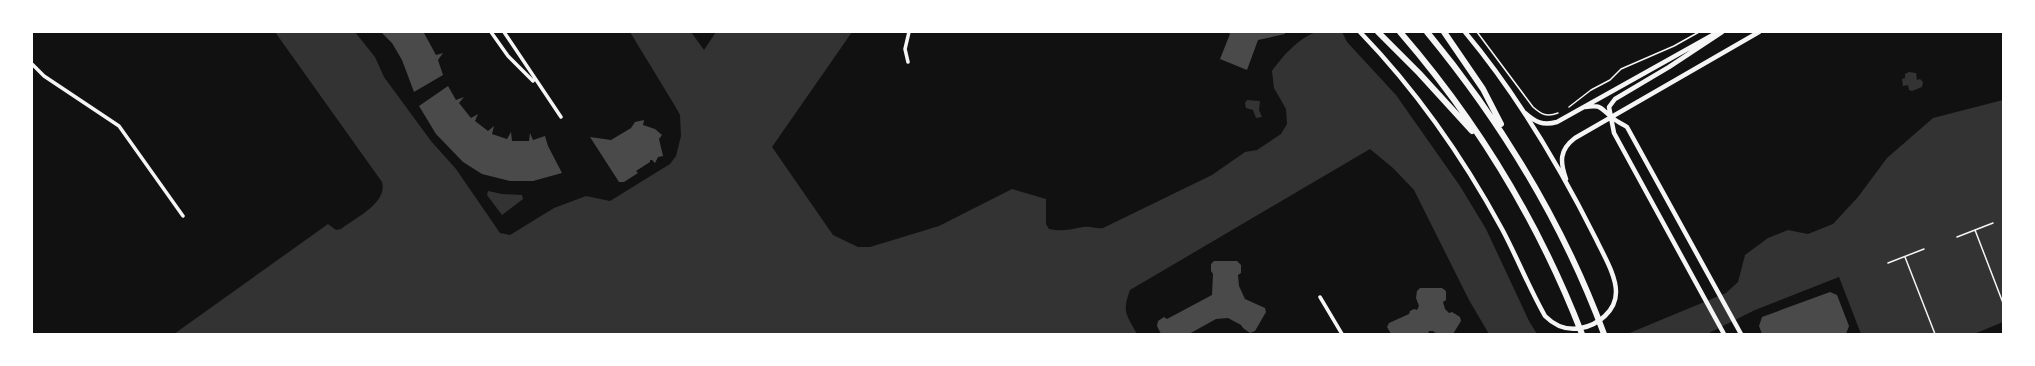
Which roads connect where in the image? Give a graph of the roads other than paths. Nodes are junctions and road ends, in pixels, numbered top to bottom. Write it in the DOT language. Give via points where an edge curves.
graph roads {
  1 [pos="491,32"];
  2 [pos="504,32"];
  3 [pos="909,32"];
  4 [pos="1360,32"];
  5 [pos="1378,32"];
  6 [pos="1400,32"];
  7 [pos="1427,32"];
  8 [pos="1444,32"];
  9 [pos="1465,32"];
  10 [pos="1718,32"];
  11 [pos="1722,32"];
  12 [pos="1759,32"];
  13 [pos="908,62"];
  14 [pos="32,64"];
  15 [pos="540,88"];
  16 [pos="1517,102"];
  17 [pos="1585,108"];
  18 [pos="561,117"];
  19 [pos="1612,118"];
  20 [pos="1487,146"];
  21 [pos="1513,149"];
  22 [pos="1569,188"];
  23 [pos="183,216"];
  24 [pos="1320,297"];
  25 [pos="1342,334"];
  26 [pos="1582,334"];
  27 [pos="1604,334"];
  28 [pos="1724,334"];
  29 [pos="1741,334"];
  1 -- 15 [label="street" via="508,56"];
  2 -- 15 [label="street"];
  3 -- 13 [label="street" via="905,49"];
  4 -- 22 [label="street" via="1411,91 1457,156 1502,229 1545,316 1556,325 1573,329 1590,326 1603,318 1612,308 1616,292 1606,260"];
  5 -- 20 [label="highway"];
  6 -- 20 [label="highway" via="1451,95"];
  7 -- 21 [label="highway" via="1476,95"];
  8 -- 21 [label="highway" via="1483,89"];
  9 -- 16 [label="street"];
  10 -- 17 [label="street"];
  11 -- 19 [label="street" via="1615,99 1609,107"];
  12 -- 19 [label="street"];
  14 -- 23 [label="street" via="44,76 119,126"];
  15 -- 18 [label="street"];
  16 -- 17 [label="street" via="1533,120 1543,124 1557,122"];
  16 -- 22 [label="street"];
  17 -- 19 [label="street" via="1597,106 1604,109"];
  19 -- 22 [label="street" via="1578,135 1566,146 1561,163"];
  19 -- 28 [label="street" via="1614,133"];
  19 -- 29 [label="street" via="1627,127"];
  20 -- 26 [label="highway" via="1523,207 1558,277"];
  21 -- 27 [label="highway" via="1538,191 1577,268"];
  24 -- 25 [label="street"];
}
